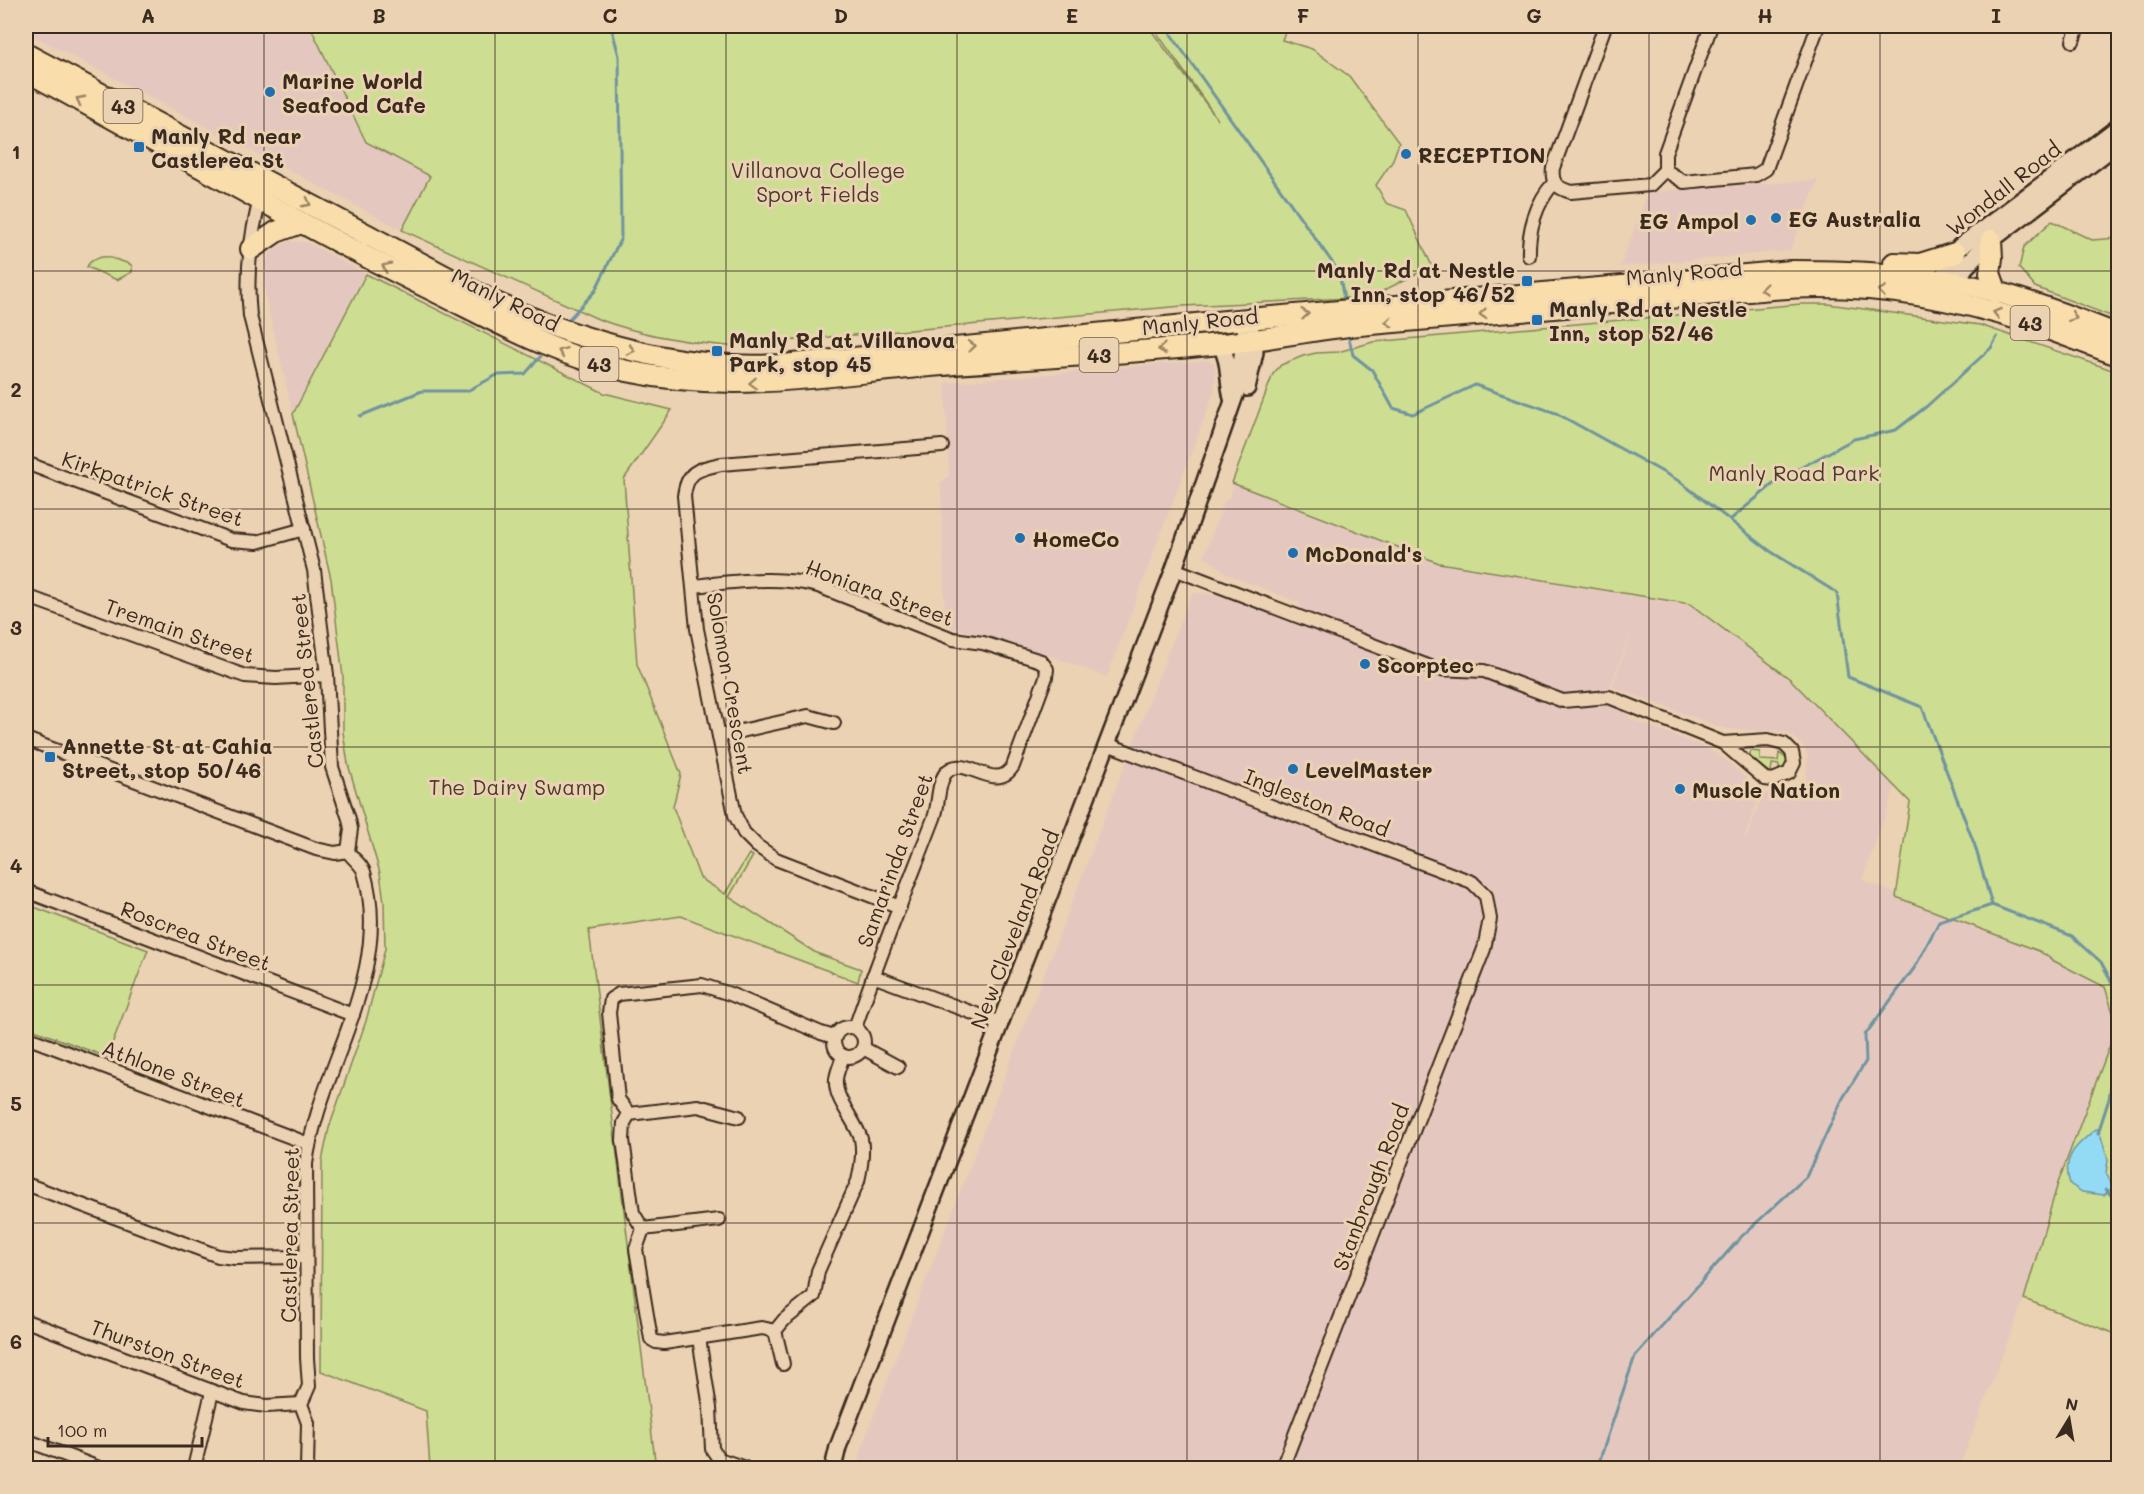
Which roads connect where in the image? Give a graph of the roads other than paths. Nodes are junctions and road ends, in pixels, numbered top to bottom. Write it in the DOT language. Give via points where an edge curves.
graph roads {
  1 [pos="1605,26"];
  2 [pos="1711,26"];
  3 [pos="1818,26"];
  4 [pos="2078,26"];
  5 [pos="2073,41"];
  6 [pos="26,54"];
  7 [pos="26,71"];
  8 [pos="2118,128"];
  9 [pos="2118,143"];
  10 [pos="1665,170"];
  11 [pos="266,181"];
  12 [pos="1554,183"];
  13 [pos="260,200"];
  14 [pos="302,223"];
  15 [pos="1991,240"];
  16 [pos="251,249"];
  17 [pos="1955,253"];
  18 [pos="1529,256"];
  19 [pos="1791,271"];
  20 [pos="1946,291"];
  21 [pos="1997,293"];
  22 [pos="1247,319"];
  23 [pos="2118,335"];
  24 [pos="1249,341"];
  25 [pos="1220,344"];
  26 [pos="2118,356"];
  27 [pos="1233,404"];
  28 [pos="942,446"];
  29 [pos="26,463"];
  30 [pos="304,529"];
  31 [pos="1174,569"];
  32 [pos="694,586"];
  33 [pos="26,596"];
  34 [pos="1047,669"];
  35 [pos="327,675"];
  36 [pos="834,723"];
  37 [pos="719,736"];
  38 [pos="26,739"];
  39 [pos="1722,743"];
  40 [pos="1107,744"];
  41 [pos="348,851"];
  42 [pos="26,891"];
  43 [pos="900,907"];
  44 [pos="1490,919"];
  45 [pos="873,976"];
  46 [pos="353,1015"];
  47 [pos="1000,1023"];
  48 [pos="855,1028"];
  49 [pos="26,1037"];
  50 [pos="834,1037"];
  51 [pos="863,1048"];
  52 [pos="843,1056"];
  53 [pos="898,1067"];
  54 [pos="629,1114"];
  55 [pos="739,1117"];
  56 [pos="309,1144"];
  57 [pos="26,1184"];
  58 [pos="719,1220"];
  59 [pos="642,1230"];
  60 [pos="306,1257"];
  61 [pos="26,1321"];
  62 [pos="775,1331"];
  63 [pos="699,1338"];
  64 [pos="783,1364"];
  65 [pos="212,1392"];
  66 [pos="301,1404"];
  67 [pos="26,1440"];
  68 [pos="99,1468"];
  69 [pos="195,1468"];
  70 [pos="307,1468"];
  71 [pos="746,1468"];
  72 [pos="833,1468"];
  73 [pos="1282,1468"];
  1 -- 12 [label="street" via="1553,168"];
  2 -- 10 [label="street" via="1665,153"];
  3 -- 10 [label="street" via="1766,169 1756,175 1684,182"];
  4 -- 5 [label="street"];
  6 -- 11 [label="main road, Manly Road / 43"];
  13 -- 7 [label="main road, Manly Road / 43, one-way"];
  8 -- 17 [label="main road, Wondall Road"];
  9 -- 15 [label="main road, Wondall Road"];
  10 -- 12 [label="street" via="1650,185 1571,192"];
  11 -- 13 [label="street, Castlerea Street"];
  11 -- 22 [label="main road, Manly Road / 43, one-way" via="524,315 613,346 691,362 783,365"];
  12 -- 18 [label="street" via="1543,195 1528,238"];
  13 -- 14 [label="main road, Manly Road / 43"];
  13 -- 16 [label="street, Castlerea Street"];
  14 -- 16 [label="main road" via="276,231"];
  25 -- 14 [label="main road, Manly Road / 43, one-way" via="772,382 674,380 612,368 555,349"];
  15 -- 20 [label="main road, Wondall Road"];
  15 -- 21 [label="main road" via="1990,273"];
  16 -- 30 [label="street, Castlerea Street" via="250,316"];
  17 -- 19 [label="main road" via="1920,264 1817,261"];
  17 -- 20 [label="main road, Wondall Road"];
  19 -- 20 [label="main road, Manly Road / 43" via="1883,273"];
  22 -- 19 [label="main road, Manly Road / 43, one-way"];
  20 -- 21 [label="main road, Manly Road / 43"];
  20 -- 24 [label="main road, Manly Road / 43, one-way" via="1798,286 1333,327"];
  26 -- 20 [label="main road, Manly Road / 43, one-way"];
  21 -- 23 [label="main road, Manly Road / 43, one-way"];
  22 -- 24 [label="street, New Cleveland Road"];
  24 -- 25 [label="main road, Manly Road / 43"];
  24 -- 27 [label="street, New Cleveland Road" via="1254,362 1247,390"];
  25 -- 27 [label="street, New Cleveland Road" via="1228,362"];
  27 -- 31 [label="street, New Cleveland Road"];
  28 -- 32 [label="street, Solomon Crescent" via="721,464 693,473 684,496"];
  29 -- 30 [label="street, Kirkpatrick Street" via="231,540 257,542"];
  30 -- 35 [label="street, Castlerea Street" via="314,570"];
  31 -- 39 [label="street" via="1436,669 1484,671 1563,701 1609,697"];
  31 -- 40 [label="street, New Cleveland Road"];
  32 -- 34 [label="street, Honiara Street" via="798,581 953,639 983,643 1041,661"];
  32 -- 37 [label="street, Solomon Crescent" via="697,629"];
  33 -- 35 [label="street, Tremain Street" via="245,676"];
  34 -- 43 [label="street, Samarinda Street" via="1008,774 990,776 955,767 942,778 936,813"];
  35 -- 41 [label="street, Castlerea Street" via="332,767 350,819"];
  36 -- 37 [label="street" via="808,716"];
  37 -- 43 [label="street, Solomon Crescent" via="735,815 757,846 776,860"];
  38 -- 41 [label="street" via="316,849"];
  39 -- 39 [label="street" via="1768,740 1784,744 1792,752 1794,763 1782,777 1765,779"];
  40 -- 44 [label="street, Ingleston Road" via="1472,882 1486,896"];
  40 -- 47 [label="street, New Cleveland Road"];
  41 -- 46 [label="street, Castlerea Street" via="363,870 370,909 370,944"];
  42 -- 46 [label="street, Roscrea Street"];
  43 -- 45 [label="street, Samarinda Street"];
  44 -- 73 [label="street, Stanbrough Road" via="1484,949"];
  45 -- 47 [label="street"];
  45 -- 48 [label="street, Samarinda Street"];
  46 -- 56 [label="street, Castlerea Street"];
  47 -- 72 [label="street, New Cleveland Road"];
  48 -- 50 [label="street" via="845,1027"];
  48 -- 51 [label="street" via="864,1039"];
  49 -- 56 [label="street, Athlone Street"];
  50 -- 52 [label="street" via="836,1050"];
  50 -- 54 [label="street" via="702,985 619,994 611,999 609,1013 618,1099"];
  51 -- 52 [label="street" via="853,1057"];
  51 -- 53 [label="street"];
  52 -- 62 [label="street" via="837,1089 861,1139 861,1170 818,1271 814,1296"];
  54 -- 55 [label="street" via="698,1106"];
  54 -- 59 [label="street" via="623,1140 633,1213"];
  56 -- 60 [label="street, Castlerea Street"];
  57 -- 60 [label="street" via="218,1256"];
  58 -- 59 [label="street"];
  59 -- 63 [label="street" via="636,1249 651,1339 664,1343"];
  60 -- 66 [label="street, Castlerea Street" via="309,1381"];
  61 -- 65 [label="street, Thurston Street"];
  62 -- 63 [label="street" via="762,1328"];
  62 -- 64 [label="street"];
  63 -- 71 [label="street" via="712,1449 719,1459"];
  65 -- 66 [label="street, Thurston Street" via="256,1405"];
  65 -- 69 [label="street"];
  66 -- 70 [label="street, Castlerea Street" via="308,1423"];
  67 -- 68 [label="street"];
}
